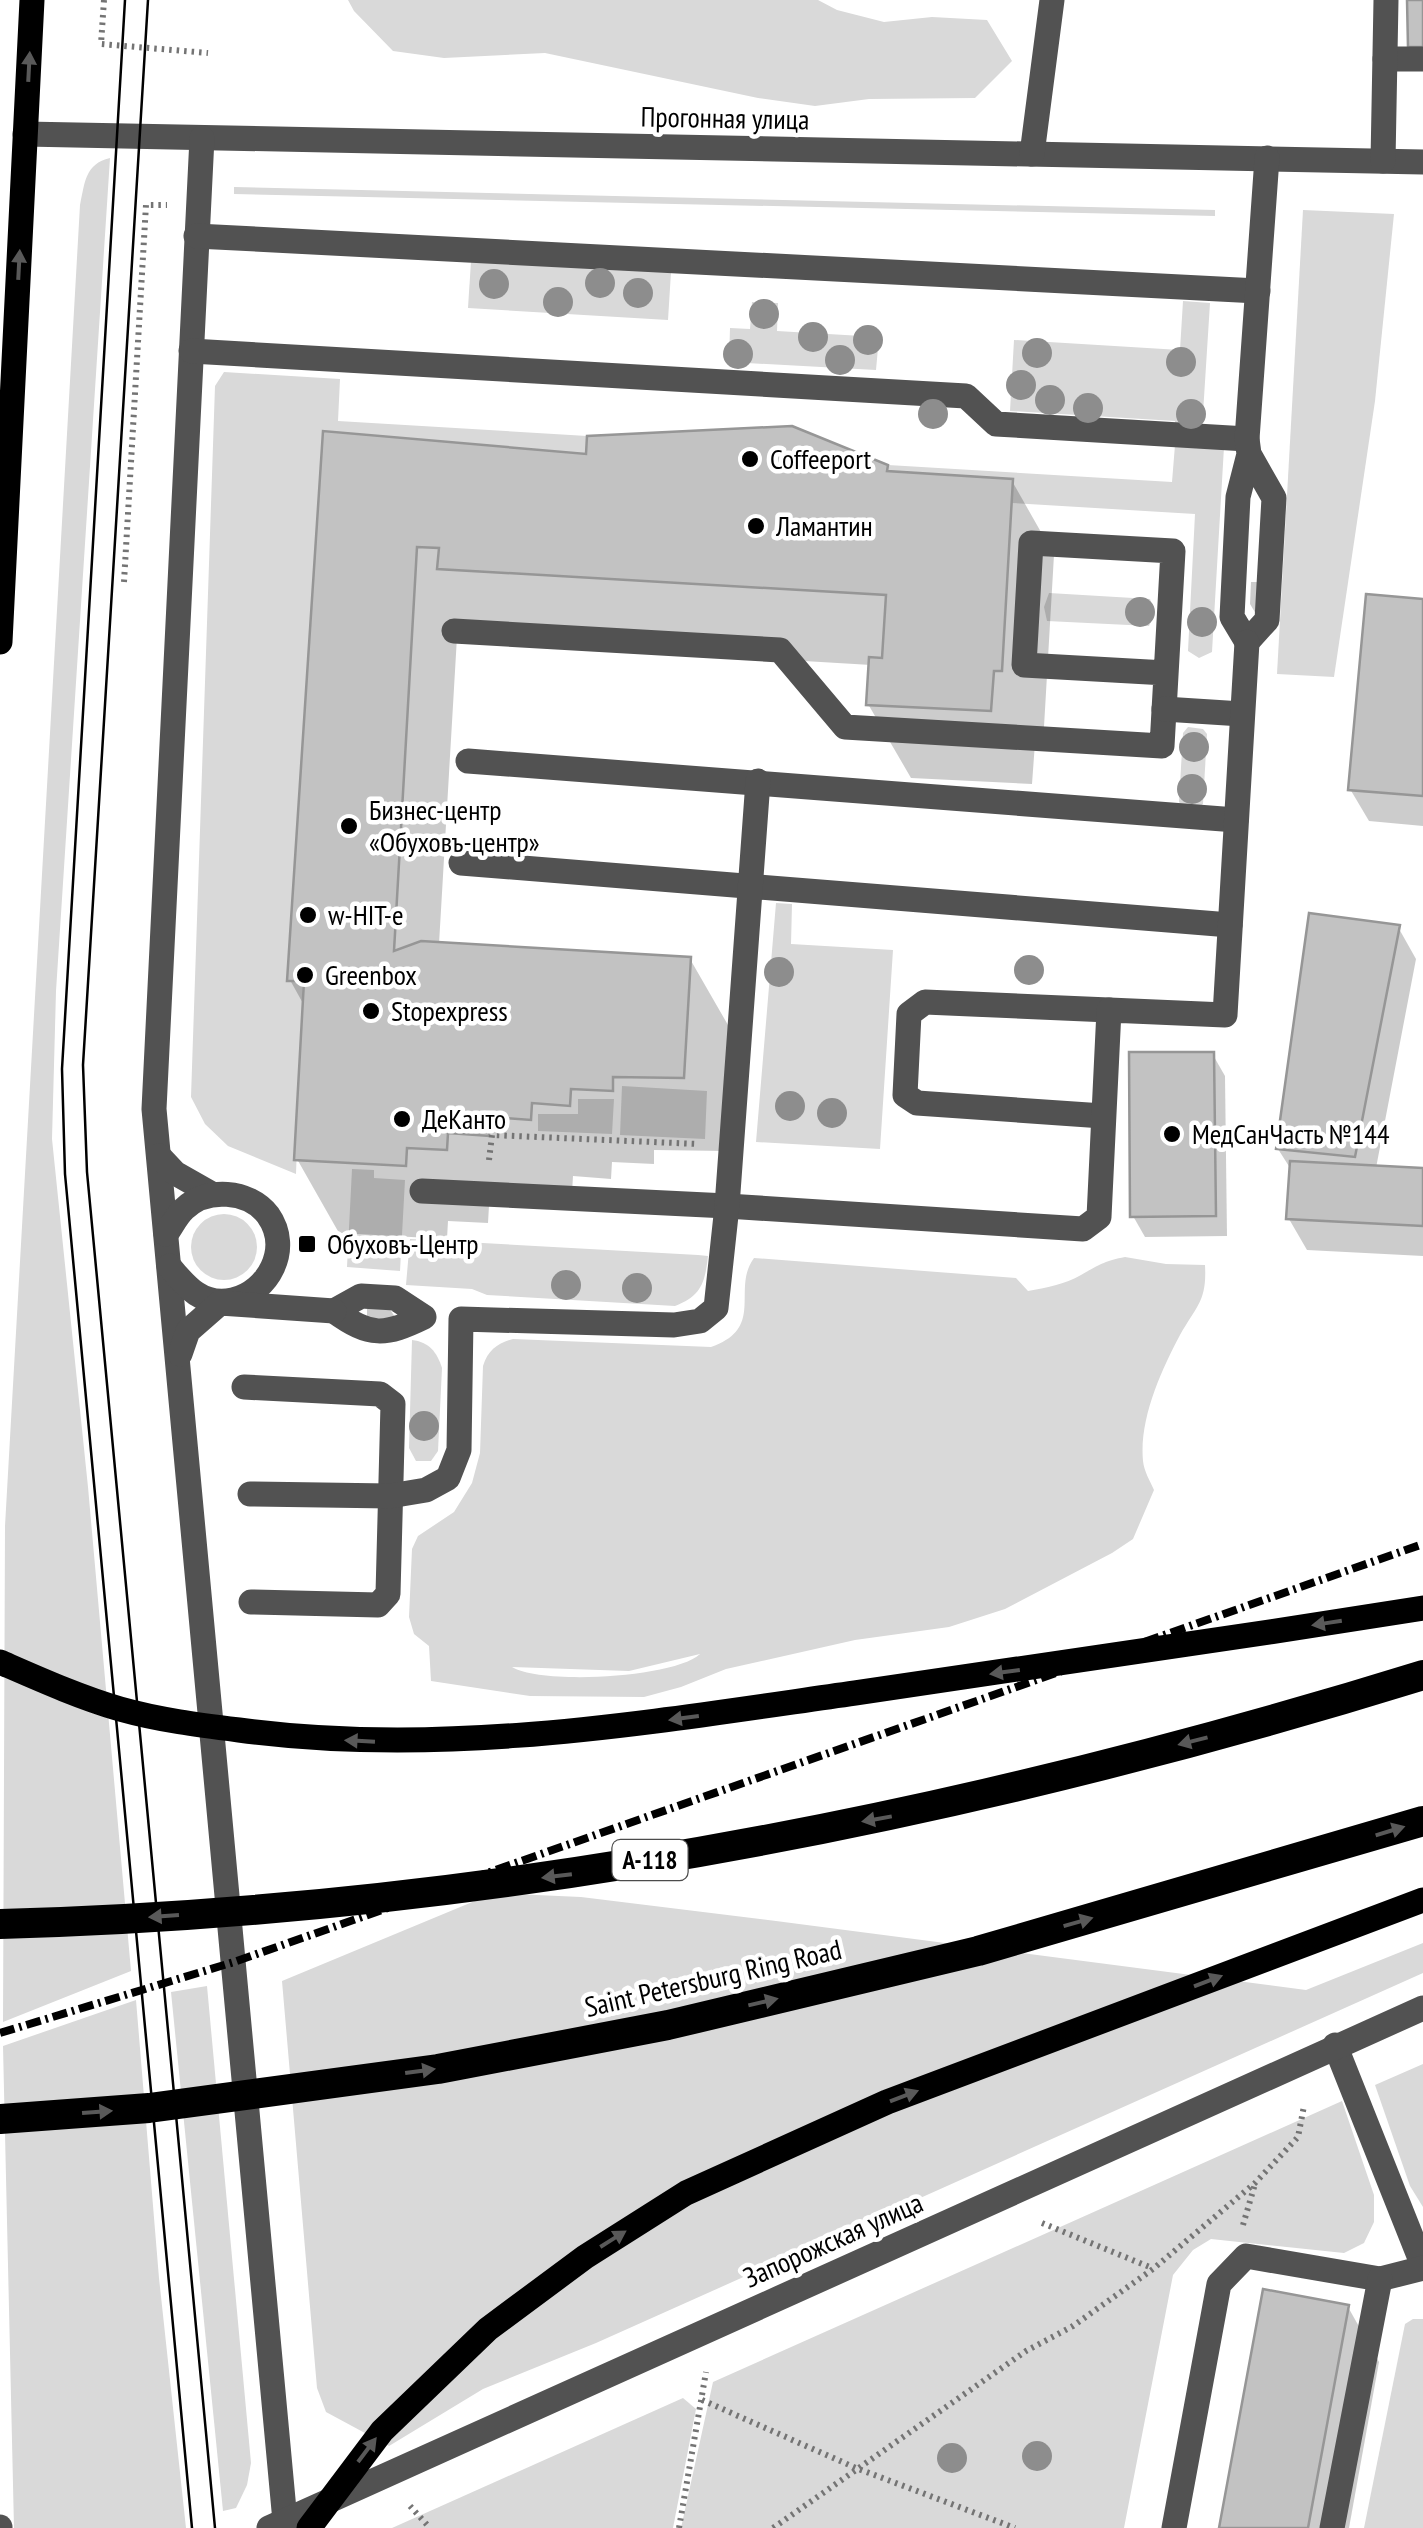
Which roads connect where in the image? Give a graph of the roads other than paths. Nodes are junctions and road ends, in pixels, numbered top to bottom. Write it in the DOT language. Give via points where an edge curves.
graph roads {
  1 [pos="32,0"];
  2 [pos="1052,0"];
  3 [pos="1386,0"];
  4 [pos="1385,59"];
  5 [pos="1423,60"];
  6 [pos="25,134"];
  7 [pos="202,138"];
  8 [pos="1032,154"];
  9 [pos="1267,158"];
  10 [pos="1383,161"];
  11 [pos="1423,162"];
  12 [pos="196,236"];
  13 [pos="1258,291"];
  14 [pos="191,350"];
  15 [pos="1248,447"];
  16 [pos="454,631"];
  17 [pos="0,642"];
  18 [pos="1247,642"];
  19 [pos="1166,674"];
  20 [pos="1164,709"];
  21 [pos="1242,714"];
  22 [pos="468,760"];
  23 [pos="758,781"];
  24 [pos="1236,820"];
  25 [pos="461,863"];
  26 [pos="751,887"];
  27 [pos="1230,925"];
  28 [pos="1109,1010"];
  29 [pos="1103,1116"];
  30 [pos="159,1156"];
  31 [pos="422,1192"];
  32 [pos="212,1194"];
  33 [pos="727,1206"];
  34 [pos="166,1234"];
  35 [pos="169,1266"];
  36 [pos="220,1303"];
  37 [pos="461,1318"];
  38 [pos="178,1358"];
  39 [pos="244,1388"];
  40 [pos="250,1494"];
  41 [pos="390,1496"];
  42 [pos="251,1602"];
  43 [pos="1423,1608"];
  44 [pos="0,1662"];
  45 [pos="1423,1675"];
  46 [pos="1423,1821"];
  47 [pos="1423,1900"];
  48 [pos="0,1924"];
  49 [pos="1423,2008"];
  50 [pos="1336,2046"];
  51 [pos="0,2119"];
  52 [pos="1423,2267"];
  53 [pos="1380,2278"];
  54 [pos="288,2526"];
  55 [pos="1174,2528"];
  56 [pos="1332,2528"];
  6 -- 1 [label="main road, one-way"];
  2 -- 8 [label="street"];
  3 -- 4 [label="street"];
  4 -- 5 [label="street"];
  4 -- 10 [label="street"];
  6 -- 7 [label="street, Прогонная улица"];
  17 -- 6 [label="main road, one-way"];
  7 -- 8 [label="street, Прогонная улица"];
  7 -- 12 [label="street"];
  8 -- 9 [label="street, Прогонная улица"];
  9 -- 10 [label="street, Прогонная улица"];
  9 -- 13 [label="street"];
  10 -- 11 [label="street, Прогонная улица"];
  12 -- 13 [label="street"];
  12 -- 14 [label="street"];
  13 -- 15 [label="street"];
  14 -- 15 [label="street" via="966,396 996,424"];
  14 -- 30 [label="street" via="155,1090"];
  15 -- 18 [label="street" via="1238,497 1232,617"];
  15 -- 18 [label="street" via="1274,498 1267,620"];
  16 -- 20 [label="street" via="780,650 845,727 1162,746"];
  18 -- 21 [label="street"];
  19 -- 19 [label="street" via="1024,665 1031,543 1173,552"];
  19 -- 20 [label="street"];
  20 -- 21 [label="street"];
  21 -- 24 [label="street"];
  22 -- 23 [label="street"];
  23 -- 24 [label="street"];
  23 -- 26 [label="street"];
  24 -- 27 [label="street"];
  25 -- 26 [label="street"];
  26 -- 27 [label="street"];
  26 -- 33 [label="street"];
  27 -- 28 [label="street" via="1225,1015"];
  28 -- 29 [label="street"];
  28 -- 29 [label="street" via="925,1002 908,1014 905,1094 918,1103"];
  29 -- 33 [label="street" via="1099,1216 1083,1229"];
  30 -- 32 [label="street" via="174,1173"];
  30 -- 34 [label="street"];
  31 -- 33 [label="street"];
  32 -- 34 [label="street" via="185,1208"];
  32 -- 36 [label="street" via="243,1196 268,1215 278,1244 272,1274 250,1296"];
  33 -- 37 [label="street" via="716,1308 700,1321"];
  34 -- 35 [label="street"];
  35 -- 36 [label="street" via="189,1292"];
  35 -- 38 [label="street"];
  36 -- 37 [label="street" via="334,1312 359,1330 374,1331 393,1332 424,1317"];
  36 -- 38 [label="street" via="188,1330"];
  37 -- 41 [label="street" via="459,1450 448,1478"];
  38 -- 54 [label="street"];
  39 -- 41 [label="street" via="380,1394 394,1404"];
  40 -- 41 [label="street"];
  41 -- 42 [label="street" via="388,1594 378,1605"];
  43 -- 44 [label="main road, one-way" via="603,1729 482,1740 367,1742 184,1723 119,1709"];
  45 -- 48 [label="highway, А-118, one-way" via="1287,1718 918,1811 578,1873 316,1905"];
  51 -- 46 [label="highway, Saint Petersburg Ring Road, one-way" via="148,2108 399,2074 668,2024 978,1951"];
  54 -- 47 [label="main road, one-way" via="488,2329 584,2256 686,2194 887,2102"];
  49 -- 50 [label="street, Запорожская улица"];
  50 -- 52 [label="street"];
  50 -- 54 [label="street, Запорожская улица"];
  52 -- 53 [label="street"];
  53 -- 55 [label="street" via="1246,2256 1218,2284"];
  53 -- 56 [label="street"];
}
